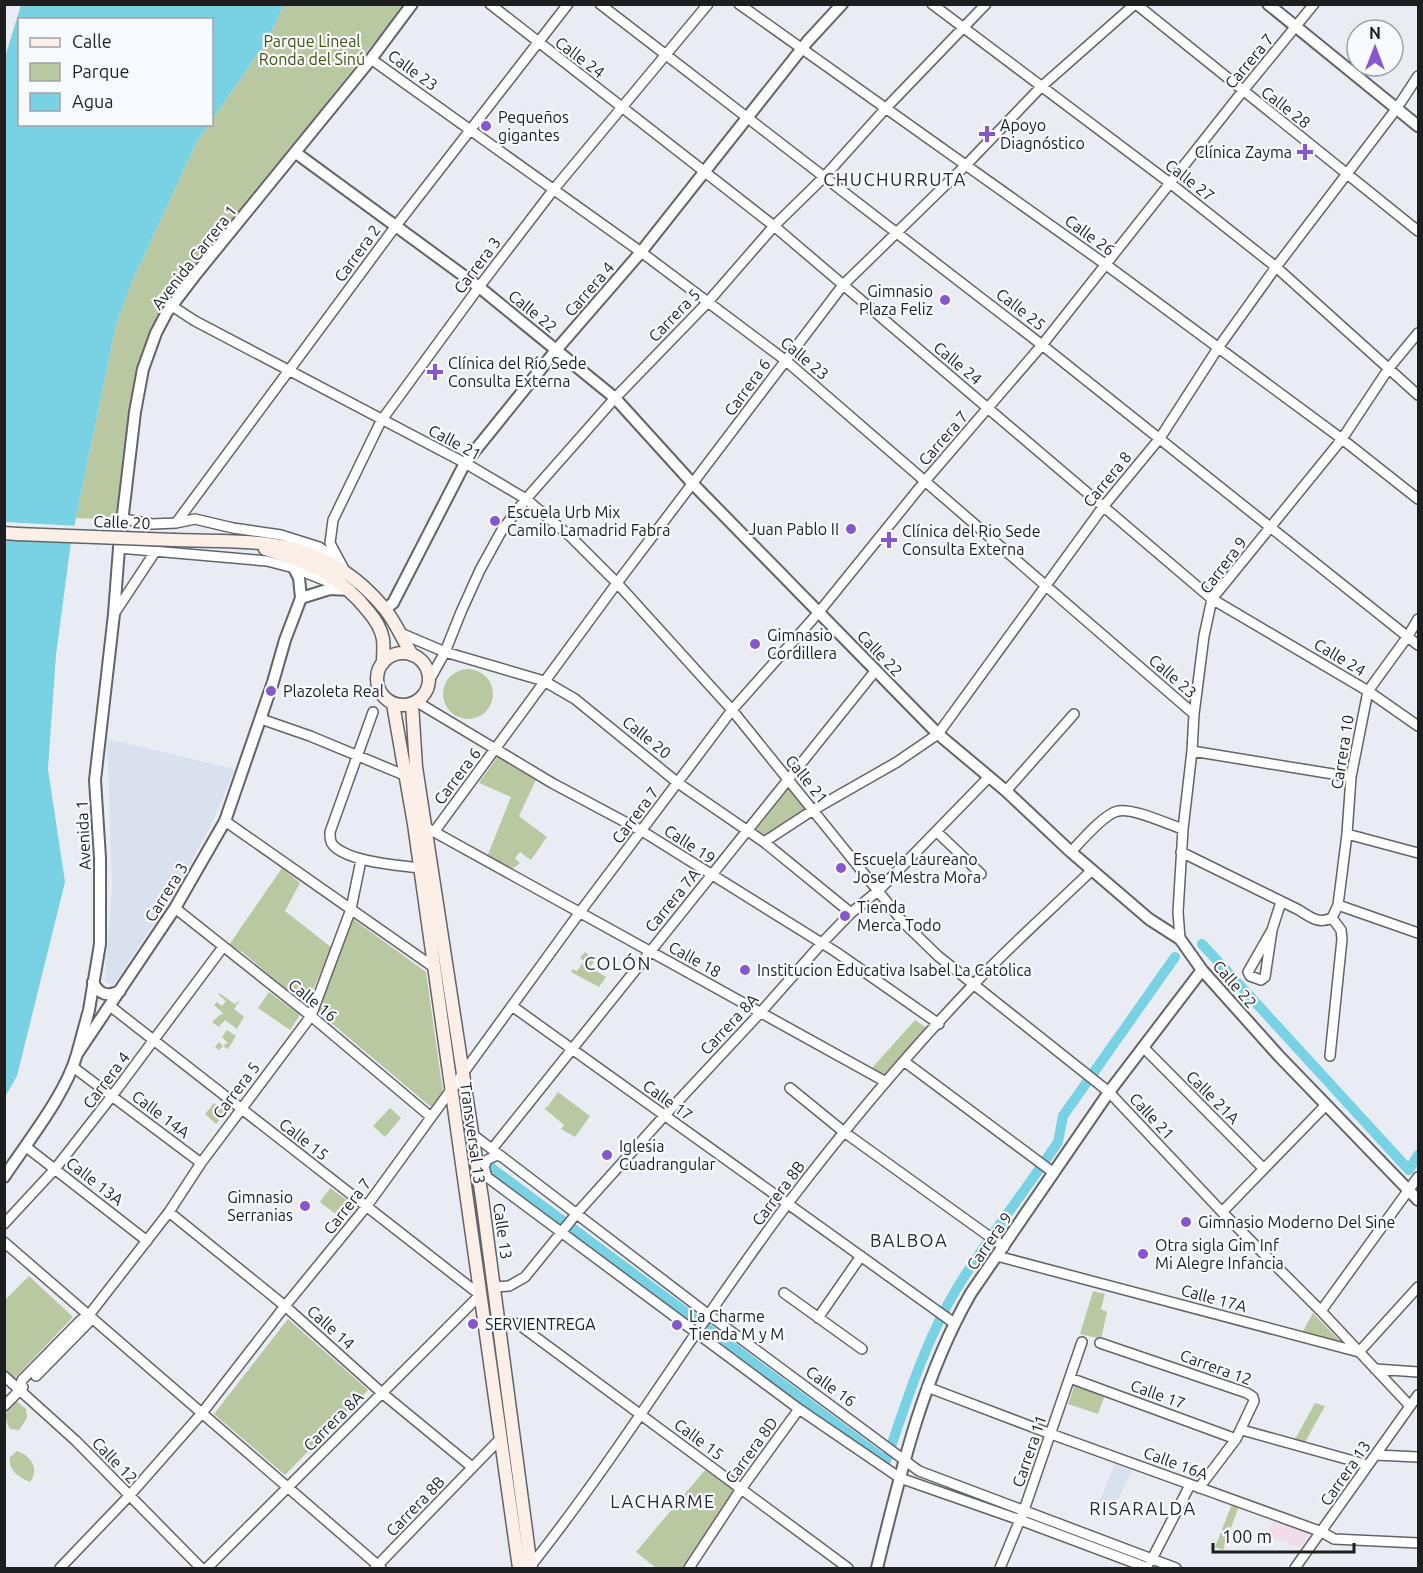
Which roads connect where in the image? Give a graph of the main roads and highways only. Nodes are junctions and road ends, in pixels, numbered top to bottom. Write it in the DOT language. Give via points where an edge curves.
graph roads {
  1 [pos="4,533"];
  2 [pos="238,542"];
  3 [pos="412,655"];
  4 [pos="383,663"];
  5 [pos="414,703"];
  6 [pos="393,704"];
  7 [pos="527,1568"];
  1 -- 2 [label="main road, Calle 20, bridge"];
  2 -- 3 [label="main road" via="285,546 323,558 345,571 386,609"];
  2 -- 4 [label="main road" via="327,572 350,590 380,628"];
  3 -- 4 [label="main road" via="396,654"];
  3 -- 5 [label="main road" via="425,664 430,680 426,693"];
  4 -- 6 [label="main road" via="378,686"];
  5 -- 6 [label="main road"];
  5 -- 7 [label="main road, Calle 13" via="416,767 430,830 482,1198"];
  6 -- 7 [label="main road, Transversal 13" via="409,792 501,1438"];
}
